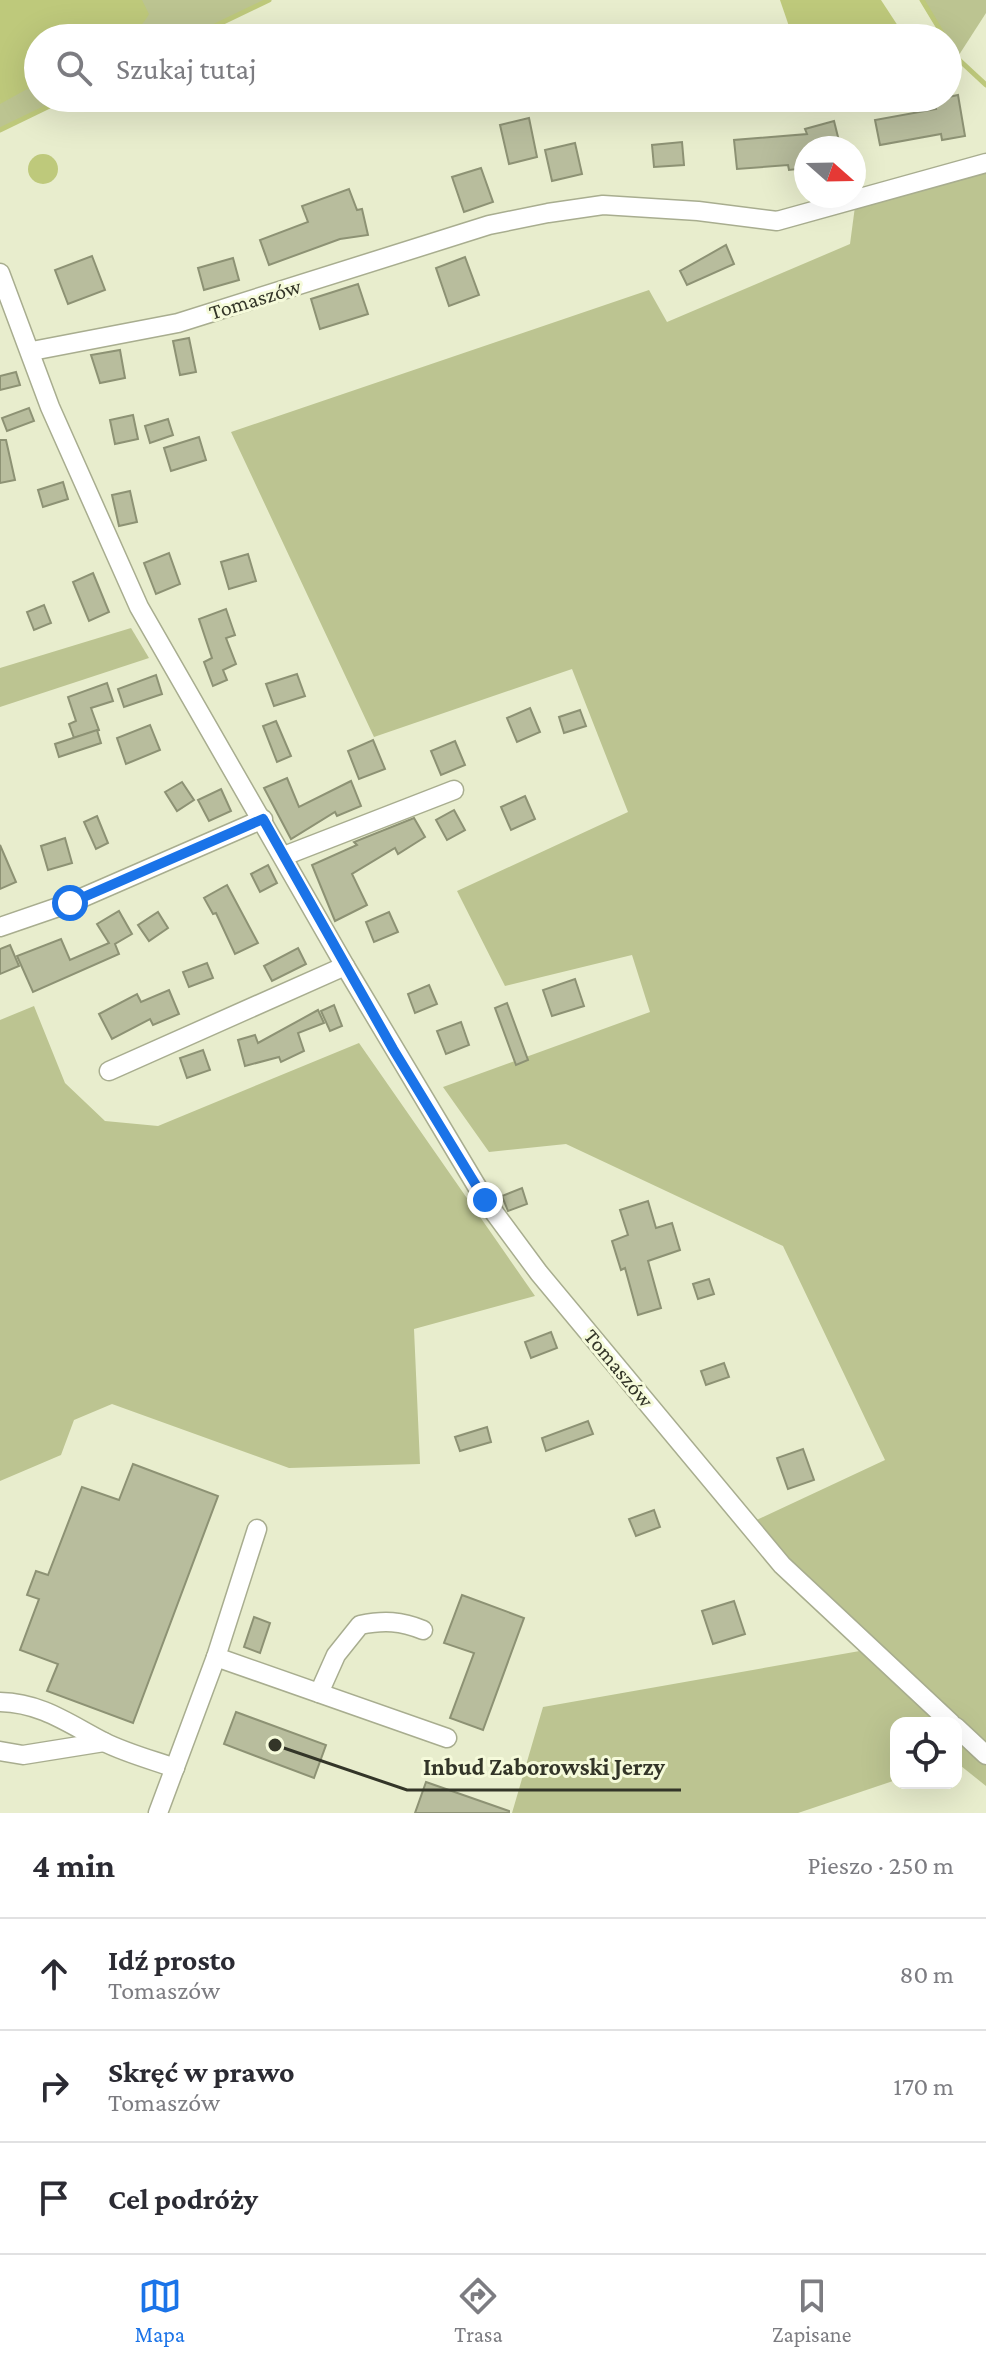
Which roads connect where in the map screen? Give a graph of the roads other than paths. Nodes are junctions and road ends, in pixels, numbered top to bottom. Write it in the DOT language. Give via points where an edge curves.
graph roads {
  1 [pos="986,163"];
  2 [pos="0,273"];
  3 [pos="32,351"];
  4 [pos="454,790"];
  5 [pos="263,819"];
  6 [pos="284,856"];
  7 [pos="0,927"];
  8 [pos="345,966"];
  9 [pos="109,1071"];
  10 [pos="257,1529"];
  11 [pos="423,1630"];
  12 [pos="216,1657"];
  13 [pos="319,1693"];
  14 [pos="0,1702"];
  15 [pos="945,1717"];
  16 [pos="962,1733"];
  17 [pos="447,1738"];
  18 [pos="104,1742"];
  19 [pos="0,1751"];
  20 [pos="986,1755"];
  21 [pos="175,1768"];
  22 [pos="158,1813"];
  1 -- 3 [label="street, Tomaszów" via="777,221 603,205 548,213 489,225 178,323"];
  2 -- 3 [label="street"];
  3 -- 5 [label="street, Tomaszów" via="50,407 139,607"];
  4 -- 6 [label="street"];
  5 -- 6 [label="street, Tomaszów"];
  5 -- 7 [label="street" via="70,903"];
  6 -- 8 [label="street, Tomaszów"];
  8 -- 9 [label="street"];
  8 -- 15 [label="street, Tomaszów" via="485,1200 539,1273 782,1565"];
  10 -- 12 [label="street"];
  11 -- 13 [label="street" via="382,1621 360,1625 336,1655"];
  12 -- 13 [label="street"];
  12 -- 21 [label="street"];
  13 -- 17 [label="street"];
  14 -- 18 [label="street" via="44,1711 80,1725"];
  16 -- 20 [label="street"];
  18 -- 19 [label="street" via="23,1755"];
  18 -- 21 [label="street"];
  21 -- 22 [label="street"];
}
